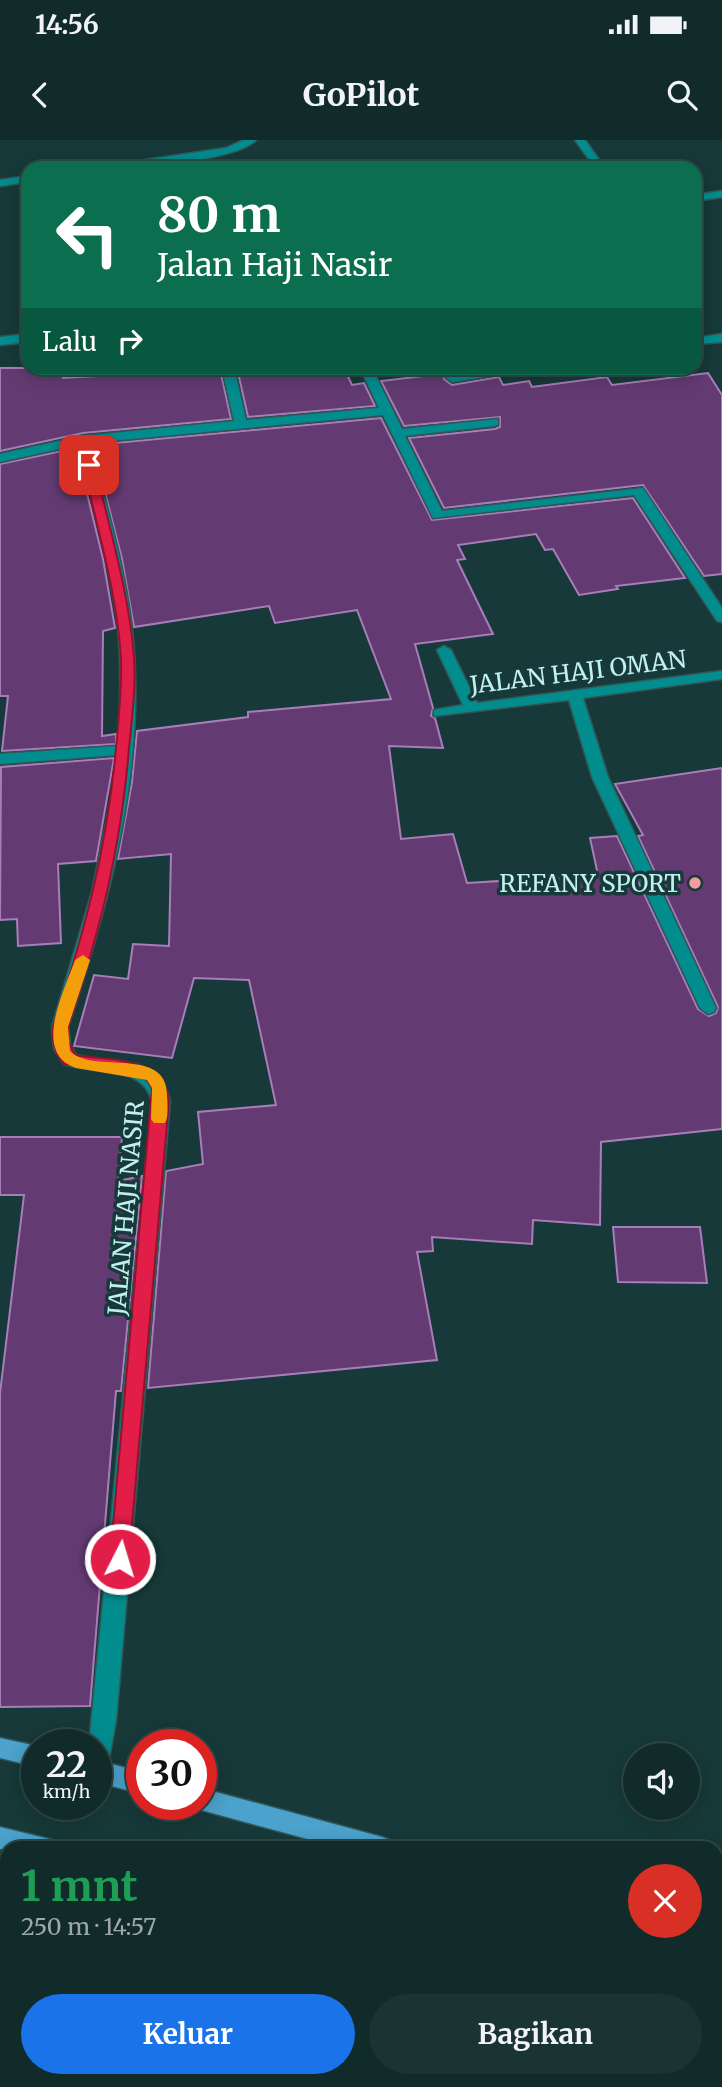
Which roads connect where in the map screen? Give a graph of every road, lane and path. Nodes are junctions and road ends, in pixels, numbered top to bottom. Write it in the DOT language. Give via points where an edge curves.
graph roads {
  1 [pos="580,140"];
  2 [pos="247,143"];
  3 [pos="161,161"];
  4 [pos="595,161"];
  5 [pos="21,180"];
  6 [pos="0,183"];
  7 [pos="722,194"];
  8 [pos="702,197"];
  9 [pos="722,338"];
  10 [pos="21,339"];
  11 [pos="702,340"];
  12 [pos="0,341"];
  13 [pos="230,375"];
  14 [pos="369,375"];
  15 [pos="476,375"];
  16 [pos="452,379"];
  17 [pos="385,411"];
  18 [pos="494,422"];
  19 [pos="241,424"];
  20 [pos="397,433"];
  21 [pos="83,440"];
  22 [pos="0,458"];
  23 [pos="722,618"];
  24 [pos="444,650"];
  25 [pos="722,676"];
  26 [pos="575,695"];
  27 [pos="472,708"];
  28 [pos="439,713"];
  29 [pos="124,750"];
  30 [pos="0,759"];
  31 [pos="708,1008"];
  32 [pos="103,1729"];
  33 [pos="0,1748"];
  34 [pos="21,1753"];
  35 [pos="217,1803"];
  36 [pos="356,1841"];
  1 -- 4 [label="street"];
  2 -- 3 [label="street"];
  5 -- 6 [label="street"];
  7 -- 8 [label="street"];
  9 -- 11 [label="street"];
  10 -- 12 [label="street"];
  13 -- 19 [label="street"];
  14 -- 17 [label="street"];
  15 -- 16 [label="street"];
  17 -- 19 [label="street"];
  17 -- 20 [label="street"];
  18 -- 20 [label="street"];
  19 -- 21 [label="street"];
  20 -- 23 [label="street" via="438,515 638,491"];
  21 -- 22 [label="street"];
  21 -- 29 [label="street, JALAN HAJI NASIR" via="117,588 127,657"];
  24 -- 27 [label="street"];
  25 -- 26 [label="street, JALAN HAJI OMAN"];
  26 -- 27 [label="street, JALAN HAJI OMAN"];
  26 -- 31 [label="street" via="600,777"];
  27 -- 28 [label="street, JALAN HAJI OMAN"];
  29 -- 30 [label="street"];
  29 -- 32 [label="street, JALAN HAJI NASIR" via="107,869 60,1027 63,1052 70,1060 153,1076 161,1101"];
  33 -- 34 [label="main road"];
  35 -- 36 [label="main road"];
}
